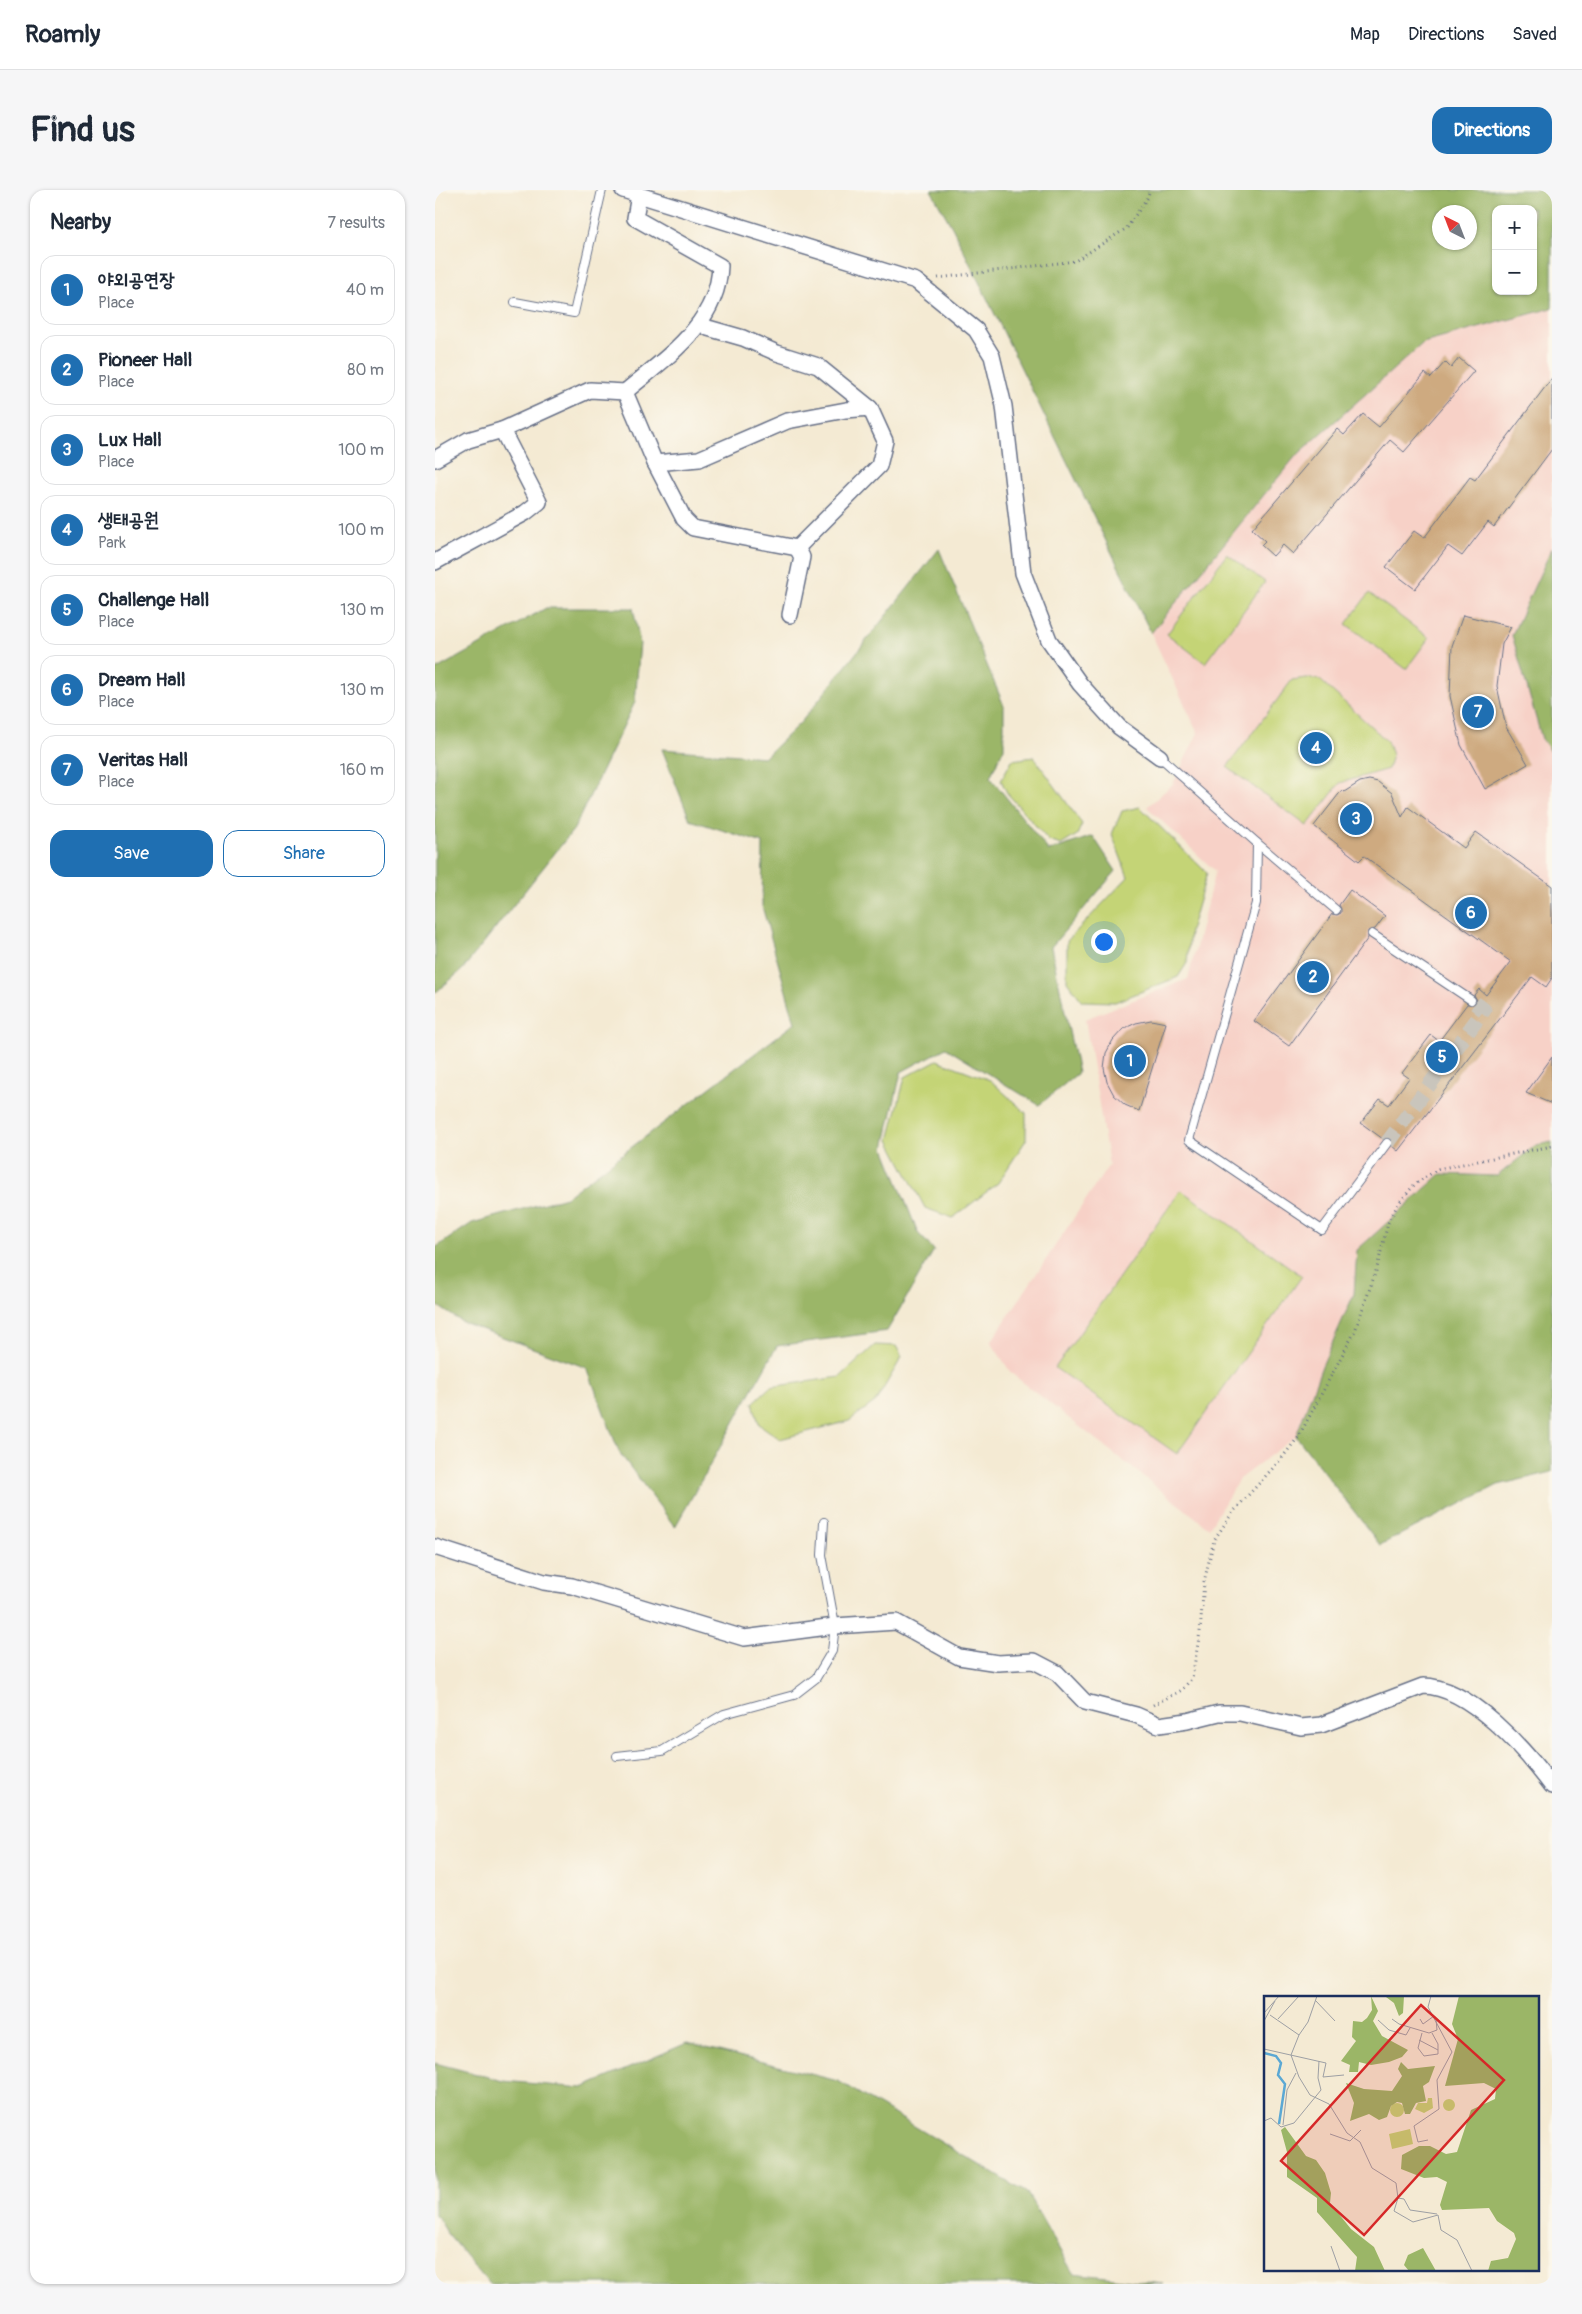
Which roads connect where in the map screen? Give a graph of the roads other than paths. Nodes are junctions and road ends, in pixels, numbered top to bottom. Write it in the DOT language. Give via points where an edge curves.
graph roads {
  1 [pos="602,190"];
  2 [pos="623,190"];
  3 [pos="639,195"];
  4 [pos="515,302"];
  5 [pos="701,323"];
  6 [pos="625,392"];
  7 [pos="870,408"];
  8 [pos="502,430"];
  9 [pos="435,459"];
  10 [pos="655,462"];
  11 [pos="797,548"];
  12 [pos="435,562"];
  13 [pos="790,615"];
  14 [pos="1160,757"];
  15 [pos="1257,843"];
  16 [pos="1336,910"];
  17 [pos="1372,934"];
  18 [pos="1471,1000"];
  19 [pos="1387,1143"];
  20 [pos="824,1522"];
  21 [pos="435,1548"];
  22 [pos="835,1626"];
  23 [pos="617,1756"];
  24 [pos="1552,1785"];
  1 -- 4 [label="lane" via="574,313"];
  2 -- 3 [label="street"];
  3 -- 5 [label="street" via="635,218 720,266 719,280"];
  3 -- 14 [label="street" via="916,281 975,330 992,356 1004,406 1023,573 1049,640 1080,684 1119,727"];
  5 -- 6 [label="street" via="680,346"];
  5 -- 7 [label="street" via="818,366"];
  6 -- 8 [label="street" via="590,390"];
  6 -- 10 [label="street"];
  7 -- 10 [label="street" via="787,421 699,459"];
  7 -- 11 [label="street" via="885,441 879,466"];
  8 -- 9 [label="street" via="468,440"];
  8 -- 12 [label="street" via="539,502 525,513"];
  10 -- 11 [label="street" via="684,519 693,528"];
  11 -- 13 [label="street" via="802,557"];
  14 -- 15 [label="lane"];
  15 -- 16 [label="lane"];
  15 -- 19 [label="lane" via="1256,903 1189,1140 1323,1230"];
  17 -- 18 [label="lane"];
  20 -- 22 [label="lane" via="822,1555"];
  21 -- 22 [label="street" via="744,1638"];
  22 -- 23 [label="lane" via="832,1651 816,1678 794,1695 724,1714 662,1751"];
  22 -- 24 [label="street" via="896,1622 959,1657 998,1663 1033,1660 1057,1672 1085,1702 1136,1715 1159,1725 1219,1713 1240,1713 1301,1727 1321,1725 1423,1686 1438,1686 1483,1712"];
}
